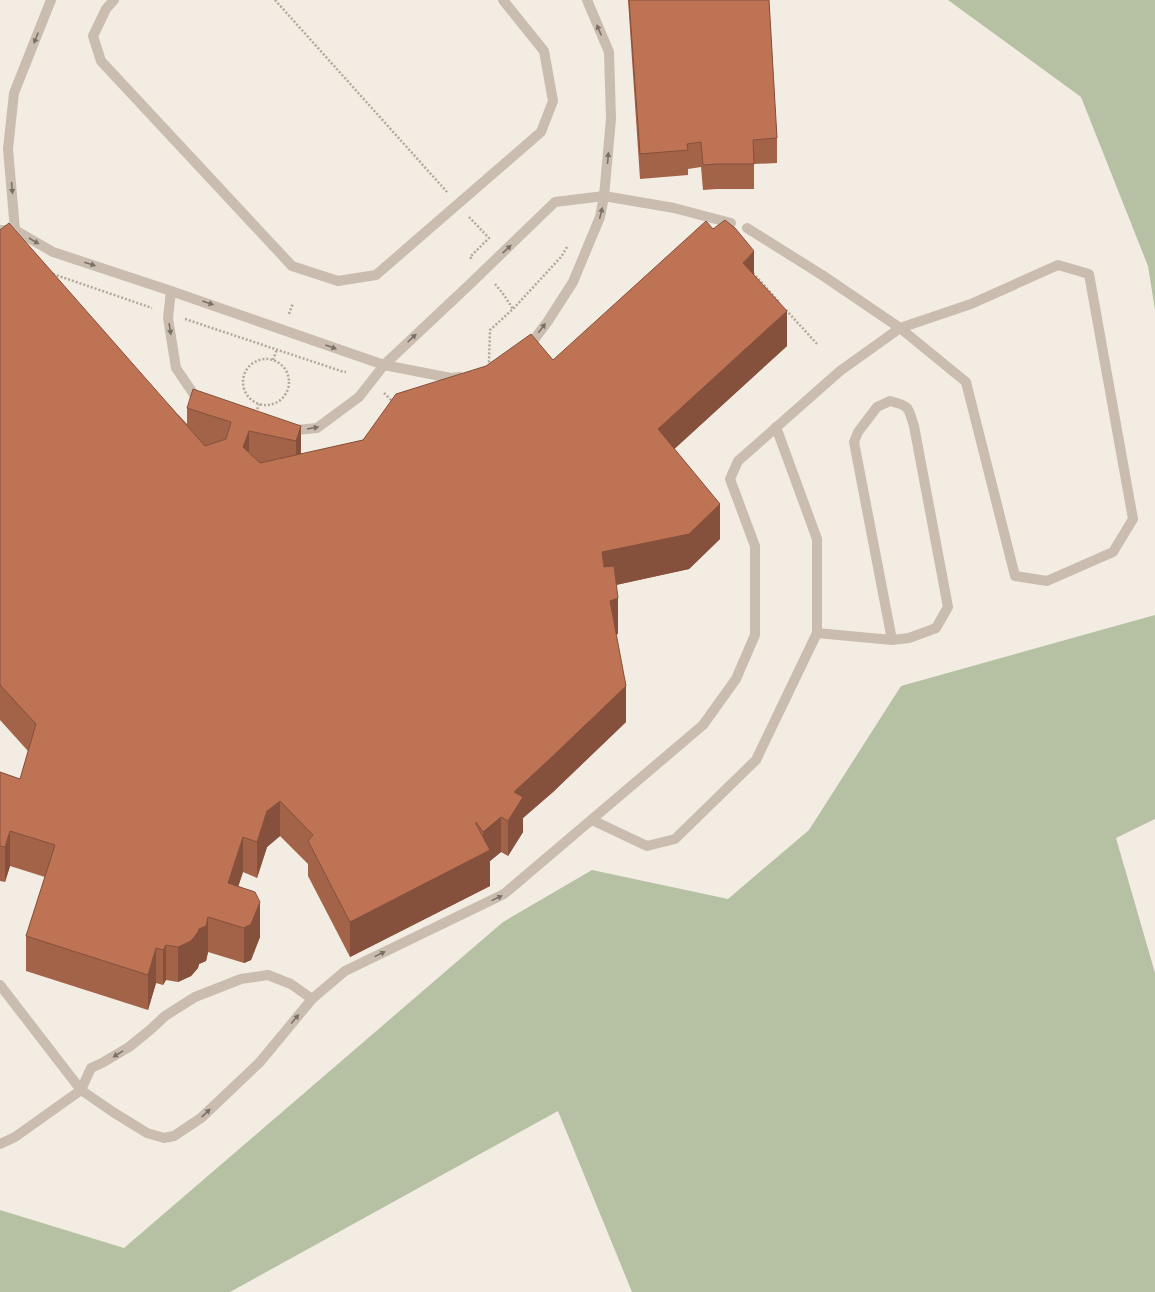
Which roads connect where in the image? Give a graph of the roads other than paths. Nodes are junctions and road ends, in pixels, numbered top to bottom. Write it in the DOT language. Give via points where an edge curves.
graph roads {
  1 [pos="114,0"];
  2 [pos="587,0"];
  3 [pos="50,1"];
  4 [pos="504,1"];
  5 [pos="604,196"];
  6 [pos="731,224"];
  7 [pos="747,228"];
  8 [pos="0,230"];
  9 [pos="15,230"];
  10 [pos="171,290"];
  11 [pos="900,328"];
  12 [pos="517,357"];
  13 [pos="384,365"];
  14 [pos="492,370"];
  15 [pos="210,401"];
  16 [pos="255,416"];
  17 [pos="776,428"];
  18 [pos="817,633"];
  19 [pos="892,640"];
  20 [pos="592,820"];
  21 [pos="0,985"];
  22 [pos="312,999"];
  23 [pos="81,1090"];
  24 [pos="0,1144"];
  1 -- 4 [label="lane" via="106,9 93,36 101,61 292,266 338,281 376,275 541,132 553,101 544,51"];
  5 -- 2 [label="lane, one-way" via="611,120 609,52"];
  3 -- 9 [label="lane, one-way" via="14,93 8,149"];
  5 -- 6 [label="lane" via="674,208"];
  12 -- 5 [label="lane, one-way" via="523,354 548,321 573,282 600,217"];
  13 -- 5 [label="lane, one-way" via="554,202"];
  7 -- 11 [label="lane"];
  8 -- 9 [label="lane"];
  9 -- 10 [label="lane, one-way" via="53,252"];
  10 -- 13 [label="lane, one-way"];
  10 -- 15 [label="lane, one-way" via="168,318 176,368 195,396"];
  11 -- 11 [label="lane" via="971,304 1058,265 1089,274 1133,519 1113,552 1047,581 1015,576 966,382"];
  11 -- 17 [label="lane" via="840,371"];
  13 -- 14 [label="lane" via="451,378"];
  16 -- 13 [label="lane, one-way" via="296,430 317,428 359,397"];
  17 -- 18 [label="lane" via="817,539"];
  17 -- 20 [label="lane" via="738,461 730,479 755,546 755,635 736,679 703,725"];
  18 -- 19 [label="lane"];
  18 -- 20 [label="lane" via="756,760 675,839 647,846"];
  19 -- 19 [label="lane" via="909,638 936,628 948,607 914,426 909,410 904,405 890,401 877,407 858,432 854,442"];
  22 -- 20 [label="lane, one-way" via="344,971 504,894"];
  21 -- 23 [label="lane"];
  22 -- 23 [label="lane, one-way" via="291,984 268,975 241,979 195,997 165,1016 129,1047 91,1068"];
  23 -- 22 [label="lane, one-way" via="147,1133 164,1138 174,1136 201,1118 260,1062"];
  23 -- 24 [label="lane" via="15,1137"];
}
